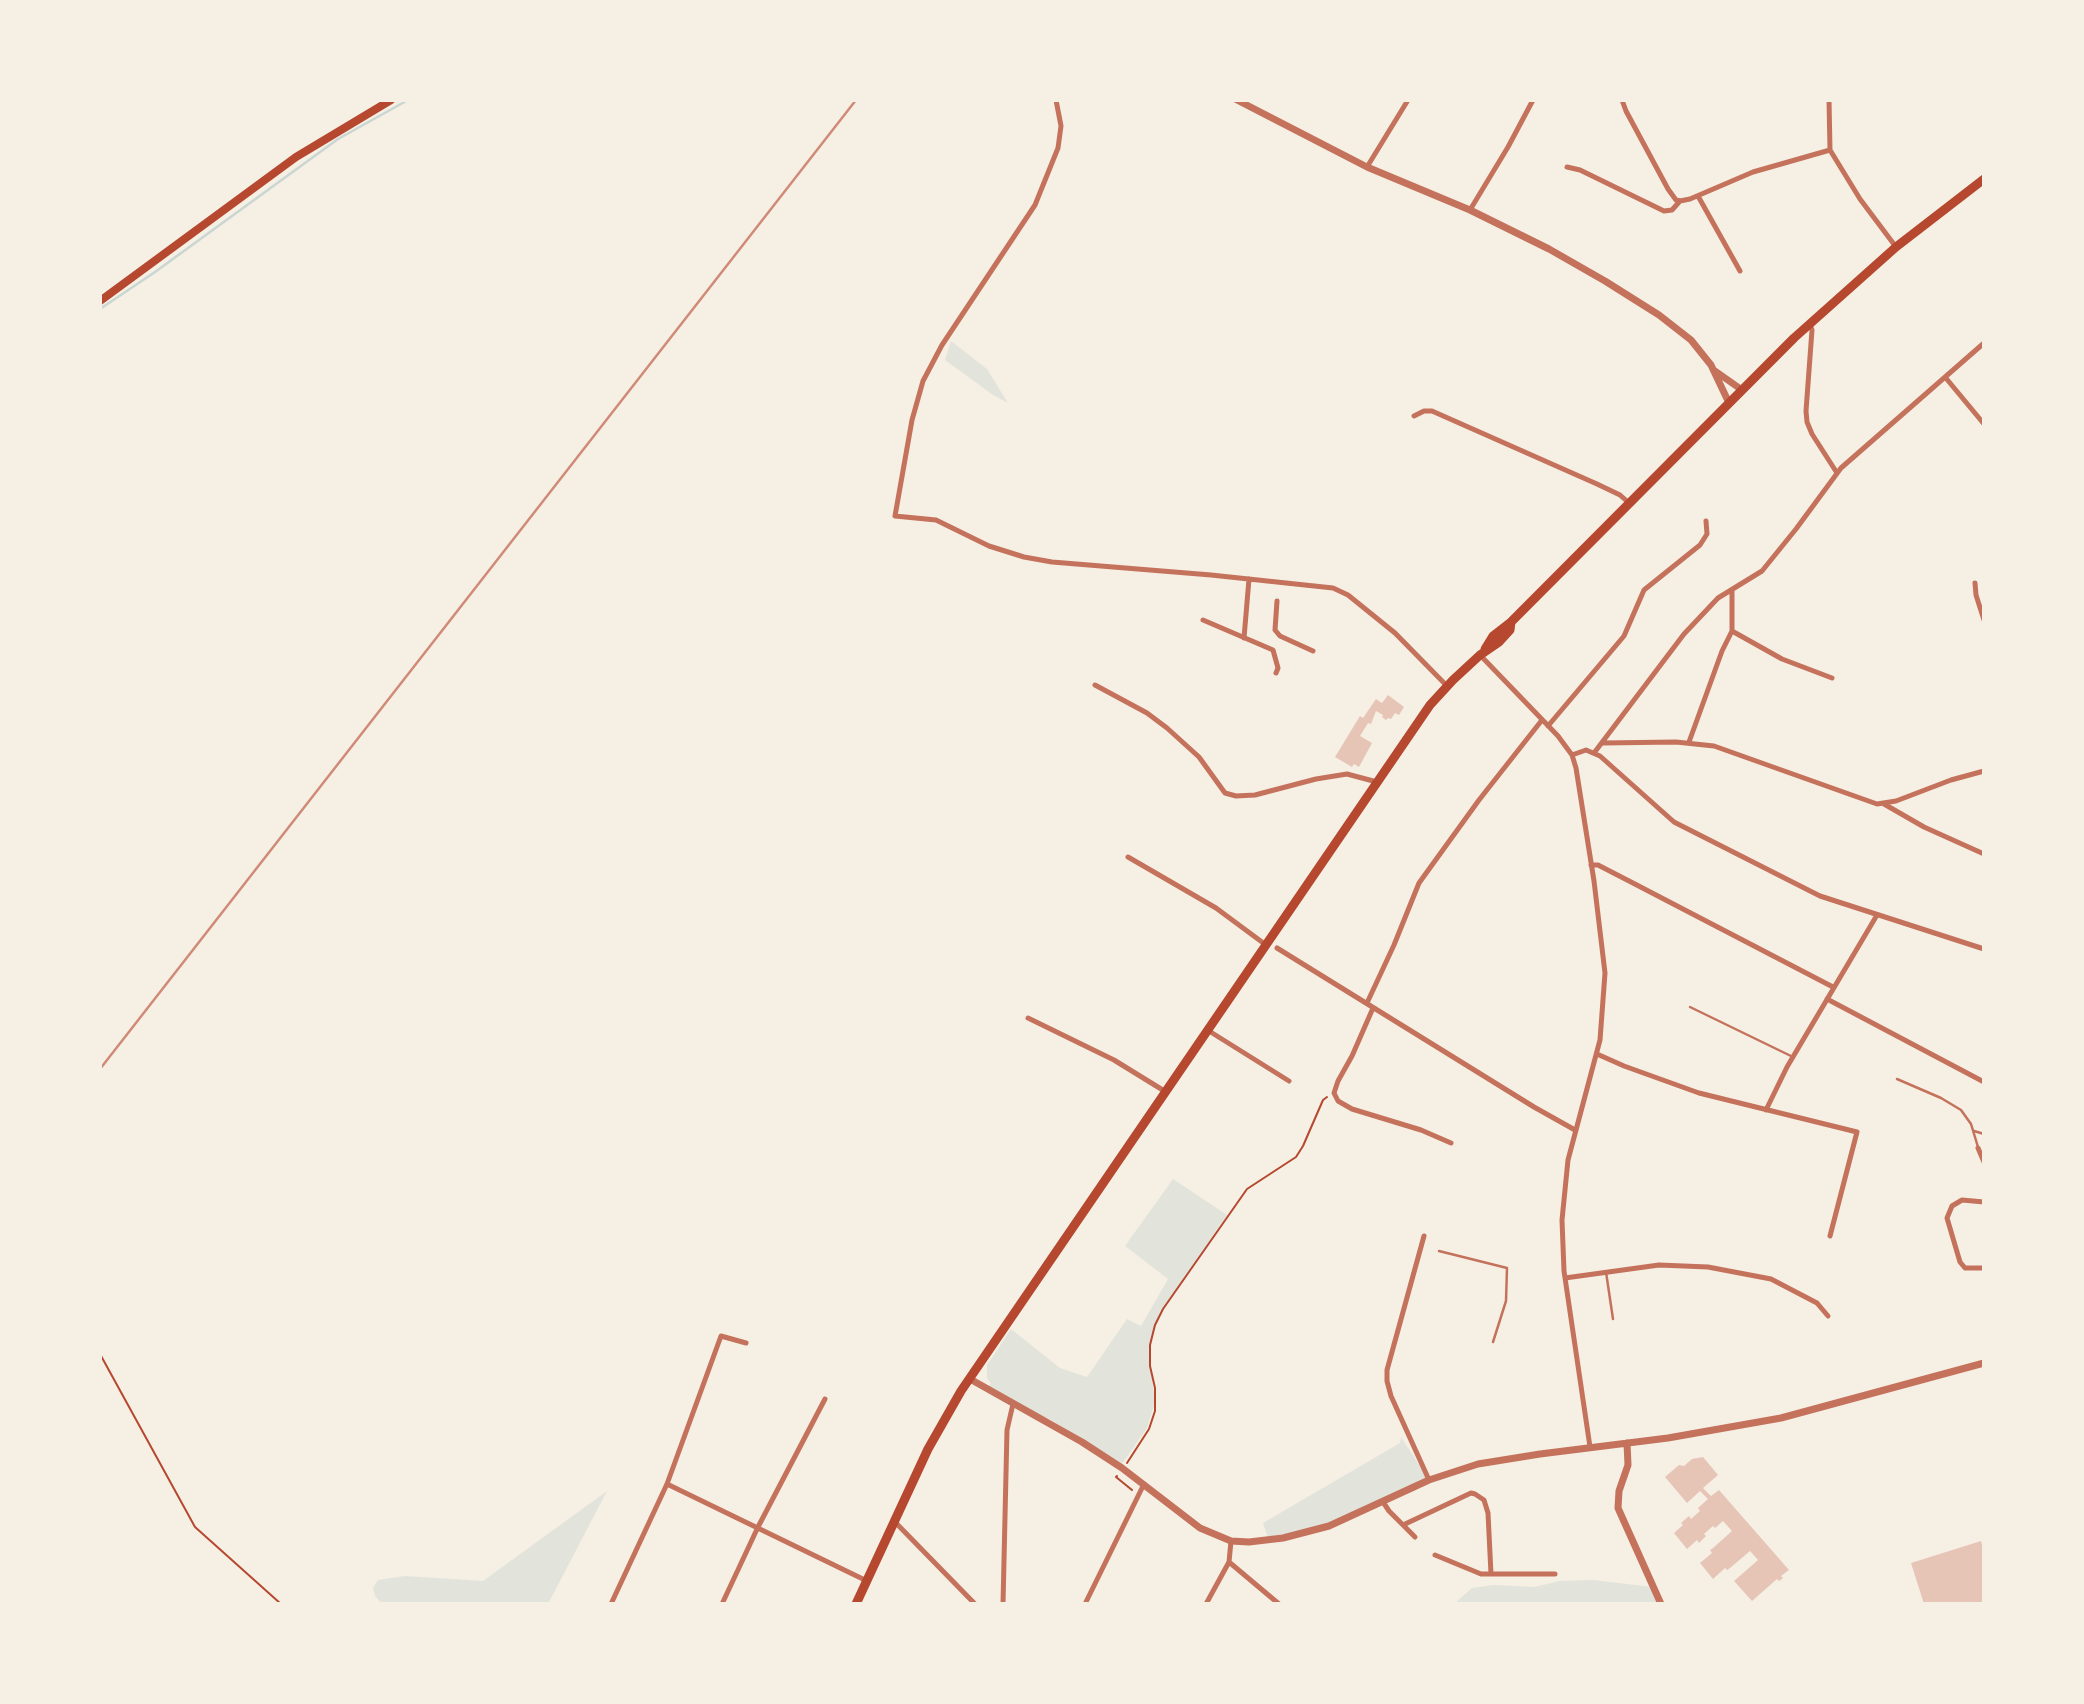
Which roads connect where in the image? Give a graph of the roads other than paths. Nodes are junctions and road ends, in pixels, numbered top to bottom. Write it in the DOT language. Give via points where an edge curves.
graph roads {
  1 [pos="391,100"];
  2 [pos="1056,100"];
  3 [pos="1237,100"];
  4 [pos="1408,100"];
  5 [pos="1533,100"];
  6 [pos="1622,100"];
  7 [pos="1829,100"];
  8 [pos="1254,104"];
  9 [pos="1830,150"];
  10 [pos="1367,167"];
  11 [pos="1567,167"];
  12 [pos="1984,179"];
  13 [pos="1698,196"];
  14 [pos="1680,201"];
  15 [pos="1470,210"];
  16 [pos="1896,247"];
  17 [pos="1741,271"];
  18 [pos="100,301"];
  19 [pos="1810,324"];
  20 [pos="1984,343"];
  21 [pos="1714,370"];
  22 [pos="1945,377"];
  23 [pos="1742,390"];
  24 [pos="1729,403"];
  25 [pos="1414,416"];
  26 [pos="1984,424"];
  27 [pos="1838,473"];
  28 [pos="1629,503"];
  29 [pos="1706,521"];
  30 [pos="1250,579"];
  31 [pos="1975,583"];
  32 [pos="1732,590"];
  33 [pos="1277,601"];
  34 [pos="1203,620"];
  35 [pos="1984,620"];
  36 [pos="1732,631"];
  37 [pos="1244,638"];
  38 [pos="1312,651"];
  39 [pos="1481,654"];
  40 [pos="1276,673"];
  41 [pos="1832,678"];
  42 [pos="1095,685"];
  43 [pos="1447,686"];
  44 [pos="1542,720"];
  45 [pos="1548,726"];
  46 [pos="1689,742"];
  47 [pos="1603,743"];
  48 [pos="1594,752"];
  49 [pos="1572,754"];
  50 [pos="1984,771"];
  51 [pos="1377,782"];
  52 [pos="1884,804"];
  53 [pos="1984,854"];
  54 [pos="1128,858"];
  55 [pos="1591,865"];
  56 [pos="1877,915"];
  57 [pos="1266,944"];
  58 [pos="1277,948"];
  59 [pos="1984,949"];
  60 [pos="1833,987"];
  61 [pos="1828,999"];
  62 [pos="1367,1003"];
  63 [pos="1690,1007"];
  64 [pos="1373,1008"];
  65 [pos="1028,1018"];
  66 [pos="1209,1031"];
  67 [pos="1597,1054"];
  68 [pos="1793,1057"];
  69 [pos="1897,1079"];
  70 [pos="1289,1081"];
  71 [pos="1984,1082"];
  72 [pos="1166,1092"];
  73 [pos="1766,1110"];
  74 [pos="1575,1130"];
  75 [pos="1974,1131"];
  76 [pos="1984,1133"];
  77 [pos="1451,1143"];
  78 [pos="1978,1148"];
  79 [pos="1984,1163"];
  80 [pos="1984,1202"];
  81 [pos="1423,1236"];
  82 [pos="1830,1237"];
  83 [pos="1438,1251"];
  84 [pos="1984,1268"];
  85 [pos="1606,1272"];
  86 [pos="1565,1278"];
  87 [pos="1828,1315"];
  88 [pos="1613,1319"];
  89 [pos="1493,1342"];
  90 [pos="746,1343"];
  91 [pos="1984,1363"];
  92 [pos="970,1379"];
  93 [pos="825,1398"];
  94 [pos="1013,1404"];
  95 [pos="1628,1443"];
  96 [pos="1590,1447"];
  97 [pos="1429,1480"];
  98 [pos="667,1484"];
  99 [pos="1144,1485"];
  100 [pos="1383,1502"];
  101 [pos="894,1521"];
  102 [pos="1402,1525"];
  103 [pos="758,1527"];
  104 [pos="1415,1537"];
  105 [pos="1231,1541"];
  106 [pos="1435,1555"];
  107 [pos="1228,1562"];
  108 [pos="1491,1574"];
  109 [pos="1555,1574"];
  110 [pos="867,1581"];
  111 [pos="611,1604"];
  112 [pos="722,1604"];
  113 [pos="856,1604"];
  114 [pos="975,1604"];
  115 [pos="1003,1604"];
  116 [pos="1085,1604"];
  117 [pos="1206,1604"];
  118 [pos="1279,1604"];
  119 [pos="1661,1604"];
  1 -- 18 [label="main road" via="296,157"];
  2 -- 30 [label="street" via="1061,126 1058,148 1034,205 942,345 923,382 895,516 936,520 989,546 1052,562"];
  3 -- 8 [label="street"];
  4 -- 10 [label="street"];
  5 -- 15 [label="street"];
  6 -- 14 [label="street" via="1668,189"];
  7 -- 9 [label="street"];
  8 -- 10 [label="street"];
  9 -- 13 [label="street" via="1753,172"];
  9 -- 16 [label="street"];
  10 -- 15 [label="street"];
  11 -- 14 [label="street" via="1664,211"];
  12 -- 16 [label="main road"];
  13 -- 14 [label="street"];
  13 -- 17 [label="street"];
  15 -- 21 [label="street" via="1582,267 1659,315 1691,340"];
  16 -- 19 [label="main road"];
  19 -- 23 [label="main road"];
  19 -- 27 [label="street" via="1807,422"];
  20 -- 22 [label="street"];
  21 -- 23 [label="street"];
  21 -- 24 [label="street"];
  22 -- 26 [label="street"];
  22 -- 27 [label="street"];
  23 -- 24 [label="main road"];
  24 -- 28 [label="main road"];
  25 -- 28 [label="street" via="1433,411 1597,484"];
  27 -- 32 [label="street" via="1762,571"];
  28 -- 39 [label="main road" via="1493,636"];
  29 -- 45 [label="street" via="1707,534 1700,545 1644,590 1623,636"];
  30 -- 37 [label="street"];
  30 -- 43 [label="street" via="1342,591 1395,633"];
  31 -- 35 [label="street"];
  32 -- 36 [label="street"];
  32 -- 47 [label="street" via="1718,598 1684,634"];
  33 -- 38 [label="street" via="1275,630 1279,636"];
  34 -- 37 [label="street"];
  36 -- 41 [label="street" via="1782,659"];
  36 -- 46 [label="street"];
  37 -- 40 [label="street" via="1273,650"];
  39 -- 43 [label="main road"];
  39 -- 44 [label="street"];
  42 -- 51 [label="street" via="1167,728 1199,757 1225,793 1255,795 1346,774"];
  43 -- 51 [label="main road"];
  44 -- 45 [label="street"];
  44 -- 62 [label="street" via="1419,883"];
  45 -- 49 [label="street"];
  46 -- 47 [label="street"];
  46 -- 52 [label="street" via="1724,749"];
  47 -- 48 [label="street"];
  48 -- 49 [label="street"];
  48 -- 56 [label="street" via="1674,822 1802,889"];
  49 -- 55 [label="street"];
  50 -- 52 [label="street"];
  51 -- 57 [label="main road"];
  52 -- 53 [label="street"];
  54 -- 57 [label="street" via="1216,908"];
  55 -- 60 [label="street"];
  55 -- 67 [label="street" via="1605,973"];
  56 -- 59 [label="street"];
  56 -- 60 [label="street"];
  57 -- 66 [label="main road"];
  58 -- 62 [label="street"];
  60 -- 61 [label="street"];
  61 -- 68 [label="street"];
  61 -- 71 [label="street"];
  62 -- 64 [label="street"];
  63 -- 68 [label="lane"];
  64 -- 74 [label="street"];
  64 -- 77 [label="street" via="1334,1093 1338,1101 1352,1110"];
  65 -- 72 [label="street" via="1114,1060"];
  66 -- 70 [label="street"];
  66 -- 72 [label="main road"];
  67 -- 73 [label="street" via="1684,1088"];
  67 -- 74 [label="street"];
  68 -- 73 [label="street"];
  69 -- 75 [label="lane" via="1961,1110"];
  72 -- 92 [label="main road"];
  73 -- 82 [label="street" via="1857,1132"];
  74 -- 86 [label="street" via="1563,1194"];
  75 -- 76 [label="lane"];
  75 -- 78 [label="lane"];
  78 -- 79 [label="street"];
  80 -- 84 [label="street" via="1962,1200 1952,1206 1947,1218 1960,1262 1965,1268"];
  81 -- 97 [label="street" via="1387,1381"];
  83 -- 89 [label="lane" via="1507,1268 1506,1301"];
  85 -- 86 [label="street"];
  85 -- 87 [label="street" via="1682,1264 1758,1276 1798,1291"];
  85 -- 88 [label="lane"];
  86 -- 96 [label="street"];
  90 -- 98 [label="street" via="720,1336"];
  91 -- 95 [label="street" via="1813,1411"];
  92 -- 94 [label="street"];
  92 -- 101 [label="main road" via="928,1449"];
  93 -- 103 [label="street"];
  94 -- 99 [label="street" via="1051,1423"];
  94 -- 115 [label="street" via="1007,1430"];
  95 -- 96 [label="street"];
  95 -- 119 [label="street" via="1618,1508"];
  96 -- 97 [label="street" via="1478,1464"];
  97 -- 100 [label="street"];
  98 -- 103 [label="street"];
  98 -- 111 [label="street"];
  99 -- 105 [label="street" via="1200,1528"];
  99 -- 116 [label="street"];
  100 -- 102 [label="street"];
  100 -- 105 [label="street" via="1311,1532 1269,1541"];
  101 -- 110 [label="main road"];
  101 -- 114 [label="street"];
  102 -- 104 [label="street"];
  102 -- 108 [label="street" via="1475,1494 1484,1500 1488,1513"];
  103 -- 110 [label="street"];
  103 -- 112 [label="street"];
  105 -- 107 [label="street"];
  106 -- 108 [label="street" via="1475,1573"];
  107 -- 117 [label="street"];
  107 -- 118 [label="street"];
  108 -- 109 [label="street"];
  110 -- 113 [label="main road"];
}
